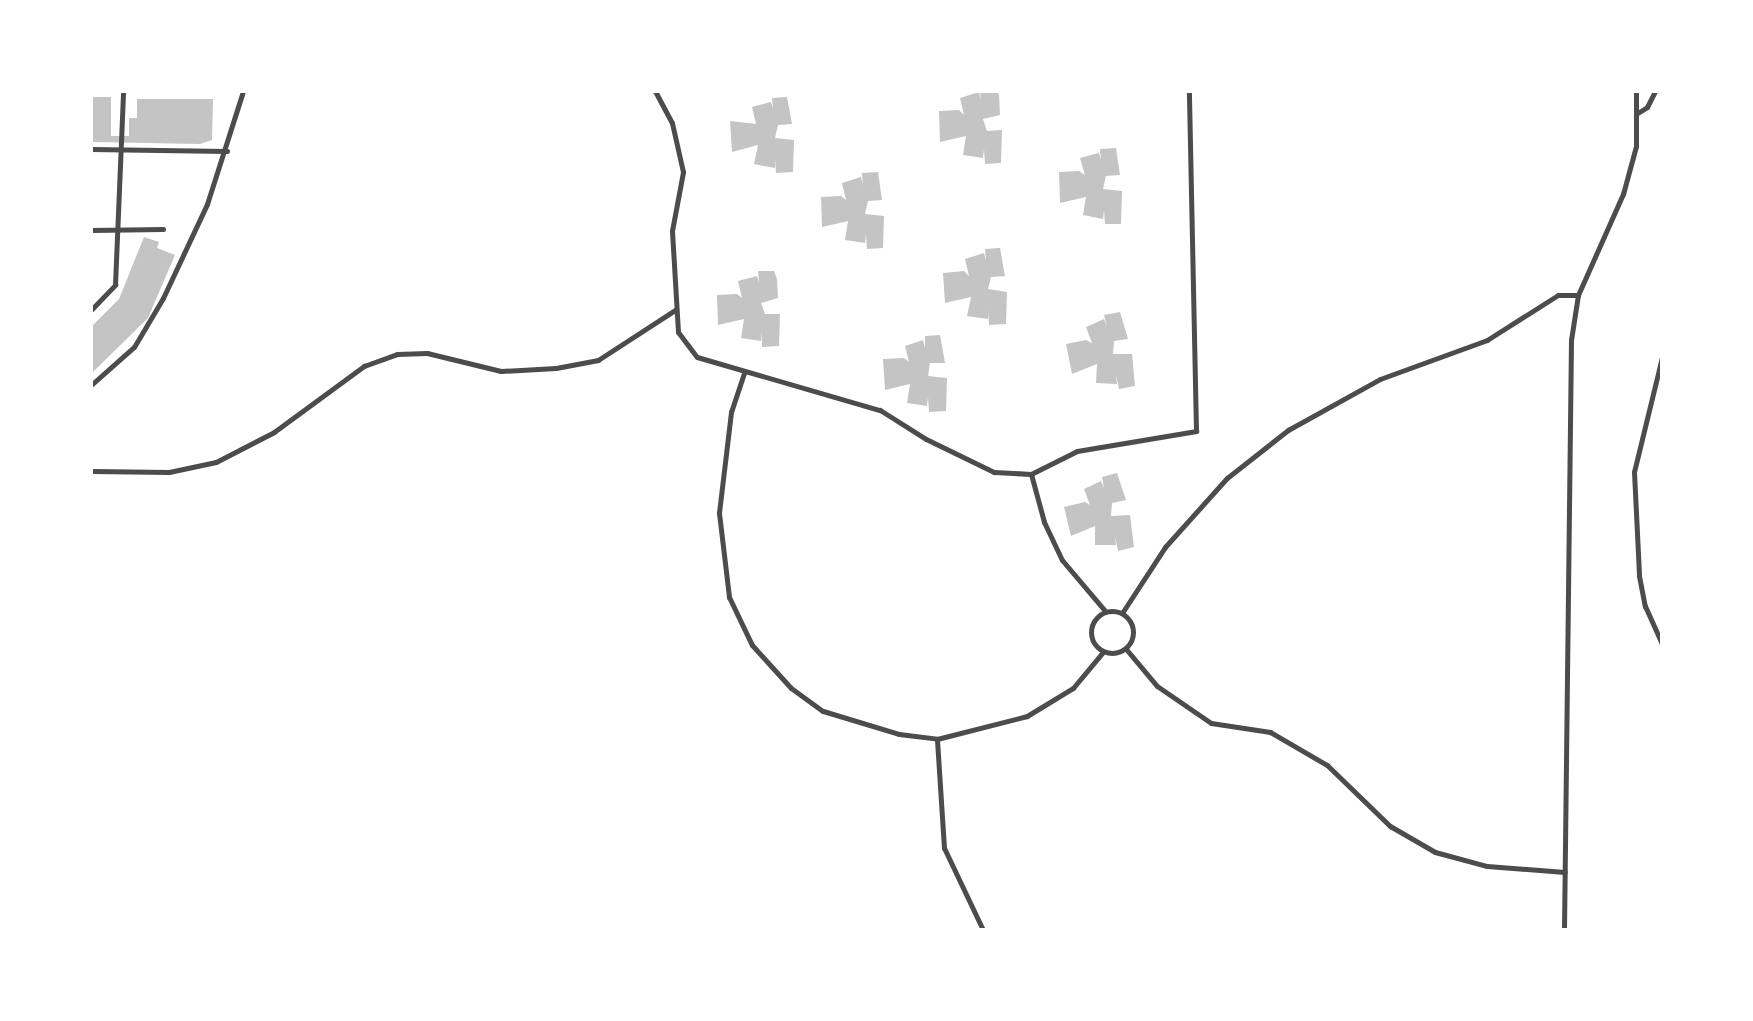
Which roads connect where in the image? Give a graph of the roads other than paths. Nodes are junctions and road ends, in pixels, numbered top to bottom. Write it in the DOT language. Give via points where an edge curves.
graph roads {
  1 [pos="123,91"];
  2 [pos="243,91"];
  3 [pos="655,91"];
  4 [pos="1189,91"];
  5 [pos="1636,91"];
  6 [pos="1654,93"];
  7 [pos="1662,98"];
  8 [pos="1636,114"];
  9 [pos="91,149"];
  10 [pos="227,151"];
  11 [pos="163,229"];
  12 [pos="91,230"];
  13 [pos="117,230"];
  14 [pos="1578,295"];
  15 [pos="91,310"];
  16 [pos="676,310"];
  17 [pos="1662,357"];
  18 [pos="744,373"];
  19 [pos="91,386"];
  20 [pos="91,471"];
  21 [pos="1031,474"];
  22 [pos="1106,612"];
  23 [pos="1122,613"];
  24 [pos="1662,644"];
  25 [pos="1126,649"];
  26 [pos="1103,652"];
  27 [pos="937,739"];
  28 [pos="1565,872"];
  29 [pos="983,930"];
  30 [pos="1564,930"];
  1 -- 13 [label="street"];
  2 -- 10 [label="street"];
  3 -- 16 [label="street" via="672,123 683,172 671,231"];
  4 -- 21 [label="street" via="1195,431 1077,450"];
  5 -- 8 [label="street"];
  6 -- 7 [label="street"];
  6 -- 8 [label="street"];
  8 -- 14 [label="street" via="1636,146 1623,194"];
  9 -- 10 [label="street"];
  10 -- 19 [label="street" via="150,323 134,347"];
  11 -- 13 [label="street"];
  12 -- 13 [label="street"];
  13 -- 15 [label="street" via="115,285"];
  14 -- 23 [label="street" via="1558,295 1487,340 1380,379 1288,430 1218,488 1165,547"];
  14 -- 28 [label="street" via="1571,340"];
  16 -- 18 [label="street" via="678,332 697,357"];
  16 -- 20 [label="street" via="598,359 556,368 501,371 427,353 397,354 364,366 274,432 216,462 169,472"];
  17 -- 24 [label="street" via="1634,472 1639,576 1645,606"];
  18 -- 21 [label="street" via="880,410 994,472"];
  18 -- 27 [label="street" via="731,412 719,513 729,597 752,645 792,688 823,711 899,734"];
  21 -- 22 [label="street" via="1044,522 1062,560"];
  22 -- 23 [label="street"];
  22 -- 26 [label="street" via="1091,631"];
  23 -- 25 [label="street" via="1134,634"];
  25 -- 26 [label="street"];
  25 -- 28 [label="street" via="1157,686 1210,723 1270,732 1293,745 1327,765 1390,827 1436,852 1487,866"];
  26 -- 27 [label="street" via="1073,688 1027,716"];
  27 -- 29 [label="street" via="944,848"];
  28 -- 30 [label="street"];
}
